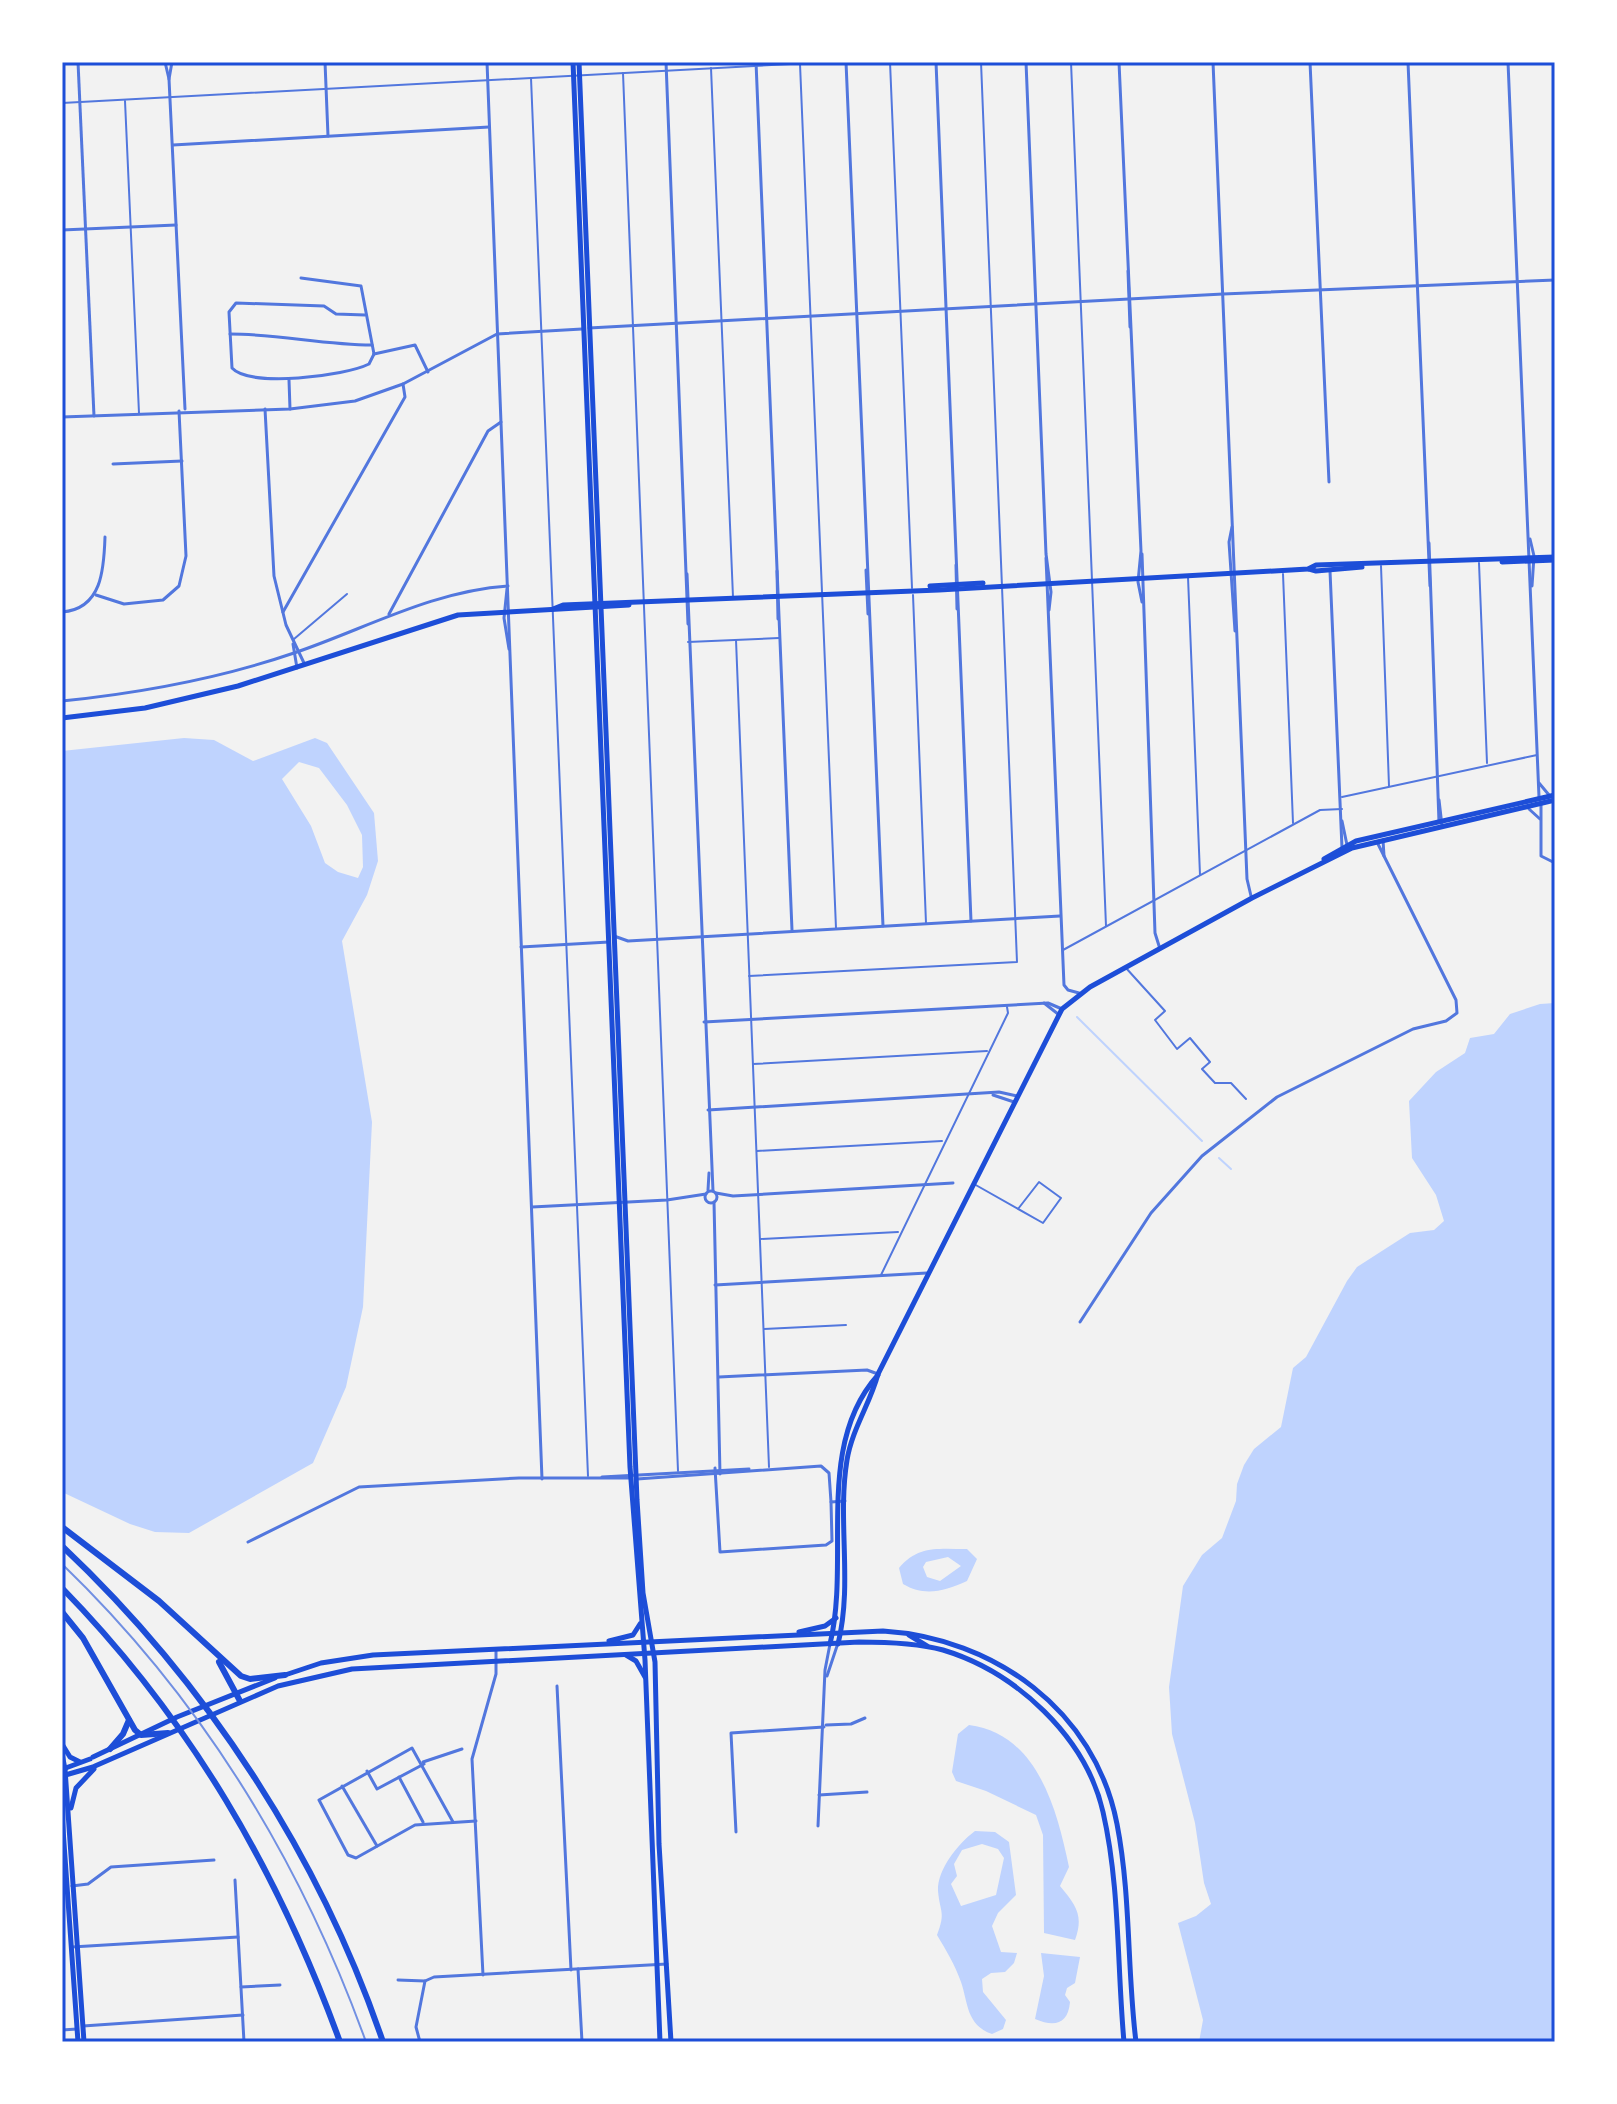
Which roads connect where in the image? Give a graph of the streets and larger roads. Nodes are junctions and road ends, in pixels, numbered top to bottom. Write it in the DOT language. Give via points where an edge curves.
graph roads {
  1 [pos="78,62"];
  2 [pos="165,62"];
  3 [pos="172,62"];
  4 [pos="325,62"];
  5 [pos="486,62"];
  6 [pos="576,62"];
  7 [pos="666,62"];
  8 [pos="846,62"];
  9 [pos="936,62"];
  10 [pos="1026,62"];
  11 [pos="1119,62"];
  12 [pos="1310,62"];
  13 [pos="1408,62"];
  14 [pos="1508,62"];
  15 [pos="1212,63"];
  16 [pos="756,64"];
  17 [pos="169,79"];
  18 [pos="489,127"];
  19 [pos="328,136"];
  20 [pos="172,145"];
  21 [pos="176,225"];
  22 [pos="86,229"];
  23 [pos="62,230"];
  24 [pos="301,278"];
  25 [pos="1555,280"];
  26 [pos="1518,282"];
  27 [pos="1418,286"];
  28 [pos="1320,291"];
  29 [pos="1223,294"];
  30 [pos="1129,299"];
  31 [pos="1035,303"];
  32 [pos="946,308"];
  33 [pos="856,313"];
  34 [pos="365,315"];
  35 [pos="767,318"];
  36 [pos="677,324"];
  37 [pos="586,328"];
  38 [pos="230,334"];
  39 [pos="497,334"];
  40 [pos="372,345"];
  41 [pos="374,354"];
  42 [pos="428,372"];
  43 [pos="289,379"];
  44 [pos="403,384"];
  45 [pos="265,409"];
  46 [pos="290,409"];
  47 [pos="179,411"];
  48 [pos="185,411"];
  49 [pos="94,416"];
  50 [pos="62,417"];
  51 [pos="501,422"];
  52 [pos="182,461"];
  53 [pos="113,464"];
  54 [pos="1329,482"];
  55 [pos="1529,536"];
  56 [pos="105,537"];
  57 [pos="1555,558"];
  58 [pos="1534,559"];
  59 [pos="1526,560"];
  60 [pos="1430,564"];
  61 [pos="1367,566"];
  62 [pos="1308,569"];
  63 [pos="1330,571"];
  64 [pos="1233,572"];
  65 [pos="1142,576"];
  66 [pos="1047,581"];
  67 [pos="508,586"];
  68 [pos="957,586"];
  69 [pos="867,591"];
  70 [pos="1531,594"];
  71 [pos="96,595"];
  72 [pos="778,596"];
  73 [pos="688,601"];
  74 [pos="598,606"];
  75 [pos="62,612"];
  76 [pos="283,612"];
  77 [pos="507,612"];
  78 [pos="389,615"];
  79 [pos="293,640"];
  80 [pos="300,651"];
  81 [pos="294,653"];
  82 [pos="306,666"];
  83 [pos="298,669"];
  84 [pos="62,701"];
  85 [pos="62,718"];
  86 [pos="1539,783"];
  87 [pos="1554,797"];
  88 [pos="1540,802"];
  89 [pos="1526,807"];
  90 [pos="1540,819"];
  91 [pos="1441,824"];
  92 [pos="1379,838"];
  93 [pos="1345,848"];
  94 [pos="1555,863"];
  95 [pos="1252,898"];
  96 [pos="1060,916"];
  97 [pos="971,921"];
  98 [pos="883,926"];
  99 [pos="792,930"];
  100 [pos="614,936"];
  101 [pos="701,936"];
  102 [pos="609,942"];
  103 [pos="520,947"];
  104 [pos="1160,949"];
  105 [pos="1079,993"];
  106 [pos="1060,1011"];
  107 [pos="704,1022"];
  108 [pos="1015,1099"];
  109 [pos="708,1110"];
  110 [pos="953,1183"];
  111 [pos="709,1195"];
  112 [pos="733,1196"];
  113 [pos="716,1201"];
  114 [pos="622,1202"];
  115 [pos="532,1207"];
  116 [pos="712,1218"];
  117 [pos="929,1273"];
  118 [pos="715,1285"];
  119 [pos="1080,1322"];
  120 [pos="878,1374"];
  121 [pos="719,1377"];
  122 [pos="722,1452"];
  123 [pos="718,1471"];
  124 [pos="728,1471"];
  125 [pos="633,1476"];
  126 [pos="542,1479"];
  127 [pos="831,1502"];
  128 [pos="842,1502"];
  129 [pos="62,1527"];
  130 [pos="248,1542"];
  131 [pos="62,1546"];
  132 [pos="62,1588"];
  133 [pos="62,1612"];
  134 [pos="836,1618"];
  135 [pos="640,1624"];
  136 [pos="900,1632"];
  137 [pos="841,1633"];
  138 [pos="833,1634"];
  139 [pos="786,1636"];
  140 [pos="652,1640"];
  141 [pos="643,1641"];
  142 [pos="604,1643"];
  143 [pos="834,1644"];
  144 [pos="930,1648"];
  145 [pos="496,1649"];
  146 [pos="653,1652"];
  147 [pos="644,1653"];
  148 [pos="621,1654"];
  149 [pos="216,1657"];
  150 [pos="497,1661"];
  151 [pos="285,1675"];
  152 [pos="645,1678"];
  153 [pos="557,1686"];
  154 [pos="238,1697"];
  155 [pos="865,1718"];
  156 [pos="129,1720"];
  157 [pos="825,1726"];
  158 [pos="168,1733"];
  159 [pos="141,1735"];
  160 [pos="62,1744"];
  161 [pos="110,1749"];
  162 [pos="462,1749"];
  163 [pos="62,1754"];
  164 [pos="81,1763"];
  165 [pos="424,1763"];
  166 [pos="94,1767"];
  167 [pos="367,1771"];
  168 [pos="64,1773"];
  169 [pos="399,1777"];
  170 [pos="342,1786"];
  171 [pos="867,1792"];
  172 [pos="819,1795"];
  173 [pos="62,1815"];
  174 [pos="70,1816"];
  175 [pos="476,1821"];
  176 [pos="453,1822"];
  177 [pos="423,1823"];
  178 [pos="818,1826"];
  179 [pos="736,1832"];
  180 [pos="377,1846"];
  181 [pos="214,1860"];
  182 [pos="235,1880"];
  183 [pos="71,1886"];
  184 [pos="653,1903"];
  185 [pos="664,1903"];
  186 [pos="238,1937"];
  187 [pos="75,1947"];
  188 [pos="667,1964"];
  189 [pos="656,1965"];
  190 [pos="578,1969"];
  191 [pos="571,1970"];
  192 [pos="483,1975"];
  193 [pos="398,1980"];
  194 [pos="425,1981"];
  195 [pos="280,1985"];
  196 [pos="241,1987"];
  197 [pos="243,2015"];
  198 [pos="80,2027"];
  199 [pos="62,2030"];
  200 [pos="81,2042"];
  201 [pos="244,2042"];
  202 [pos="340,2042"];
  203 [pos="383,2042"];
  204 [pos="420,2042"];
  205 [pos="582,2042"];
  206 [pos="660,2042"];
  207 [pos="671,2042"];
  208 [pos="1124,2042"];
  209 [pos="1136,2042"];
  1 -- 22 [label="street"];
  2 -- 17 [label="street"];
  3 -- 17 [label="street"];
  4 -- 19 [label="street"];
  5 -- 18 [label="street"];
  6 -- 37 [label="main road"];
  7 -- 36 [label="street"];
  8 -- 33 [label="street"];
  9 -- 32 [label="street"];
  10 -- 31 [label="street"];
  11 -- 30 [label="street"];
  12 -- 28 [label="street"];
  13 -- 27 [label="street"];
  14 -- 26 [label="street"];
  15 -- 29 [label="street"];
  16 -- 35 [label="street"];
  17 -- 20 [label="street"];
  18 -- 19 [label="street"];
  18 -- 39 [label="street"];
  19 -- 20 [label="street"];
  20 -- 21 [label="street"];
  21 -- 22 [label="street"];
  21 -- 48 [label="street"];
  22 -- 23 [label="street"];
  22 -- 49 [label="street"];
  24 -- 34 [label="street" via="358,284"];
  25 -- 26 [label="street"];
  26 -- 27 [label="street"];
  26 -- 55 [label="street"];
  27 -- 28 [label="street"];
  27 -- 60 [label="street"];
  28 -- 29 [label="street"];
  28 -- 54 [label="street"];
  29 -- 30 [label="street"];
  29 -- 64 [label="street"];
  30 -- 31 [label="street"];
  30 -- 65 [label="street"];
  31 -- 32 [label="street"];
  31 -- 66 [label="street"];
  32 -- 33 [label="street"];
  32 -- 68 [label="street"];
  33 -- 35 [label="street"];
  33 -- 69 [label="street"];
  34 -- 38 [label="street" via="336,314 324,306 236,303 229,312"];
  34 -- 40 [label="street"];
  35 -- 36 [label="street"];
  35 -- 72 [label="street"];
  36 -- 37 [label="street"];
  36 -- 73 [label="street"];
  37 -- 39 [label="street"];
  37 -- 74 [label="main road"];
  38 -- 40 [label="street"];
  38 -- 43 [label="street" via="232,368 238,374"];
  39 -- 42 [label="street"];
  39 -- 51 [label="street"];
  40 -- 41 [label="street"];
  41 -- 42 [label="street" via="415,345"];
  41 -- 43 [label="street" via="369,364 353,370"];
  42 -- 44 [label="street"];
  43 -- 46 [label="street"];
  44 -- 46 [label="street" via="355,401"];
  44 -- 76 [label="street" via="405,397"];
  45 -- 46 [label="street"];
  45 -- 48 [label="street"];
  45 -- 76 [label="street" via="274,576"];
  47 -- 48 [label="street"];
  47 -- 49 [label="street"];
  47 -- 52 [label="street"];
  49 -- 50 [label="street"];
  51 -- 67 [label="street"];
  51 -- 78 [label="street" via="488,431"];
  52 -- 53 [label="street"];
  52 -- 71 [label="street" via="186,556 176,592 163,600 124,604"];
  55 -- 58 [label="street"];
  55 -- 59 [label="street"];
  56 -- 71 [label="street"];
  57 -- 58 [label="main road"];
  58 -- 59 [label="main road"];
  58 -- 70 [label="street"];
  59 -- 60 [label="main road"];
  59 -- 70 [label="street"];
  60 -- 61 [label="main road"];
  60 -- 91 [label="street"];
  61 -- 62 [label="main road"];
  61 -- 63 [label="main road"];
  62 -- 63 [label="main road"];
  62 -- 64 [label="main road"];
  63 -- 93 [label="street"];
  64 -- 65 [label="main road"];
  64 -- 95 [label="street"];
  65 -- 66 [label="main road"];
  65 -- 104 [label="street" via="1155,933"];
  66 -- 68 [label="main road"];
  66 -- 96 [label="street"];
  67 -- 77 [label="street"];
  67 -- 78 [label="street" via="439,598"];
  68 -- 69 [label="main road"];
  68 -- 97 [label="street"];
  69 -- 72 [label="main road"];
  69 -- 98 [label="street"];
  70 -- 86 [label="street"];
  71 -- 75 [label="street" via="79,609"];
  72 -- 73 [label="main road"];
  72 -- 99 [label="street"];
  73 -- 74 [label="main road"];
  73 -- 101 [label="street"];
  74 -- 77 [label="main road"];
  74 -- 100 [label="main road"];
  74 -- 102 [label="main road"];
  76 -- 79 [label="street"];
  77 -- 82 [label="main road" via="431,622"];
  77 -- 103 [label="street"];
  78 -- 80 [label="street"];
  79 -- 80 [label="street"];
  79 -- 81 [label="street"];
  80 -- 81 [label="street"];
  80 -- 82 [label="street"];
  81 -- 83 [label="street"];
  81 -- 84 [label="street" via="214,678 135,694"];
  82 -- 83 [label="main road"];
  83 -- 85 [label="main road" via="198,697"];
  86 -- 87 [label="street"];
  86 -- 88 [label="street"];
  87 -- 88 [label="main road"];
  88 -- 89 [label="main road"];
  88 -- 90 [label="street"];
  88 -- 91 [label="main road"];
  89 -- 90 [label="street"];
  89 -- 91 [label="main road"];
  90 -- 94 [label="street" via="1541,856"];
  91 -- 92 [label="main road"];
  92 -- 93 [label="main road"];
  92 -- 119 [label="street" via="1456,1000 1457,1013 1413,1029 1277,1097 1202,1156 1151,1213"];
  93 -- 95 [label="main road"];
  95 -- 104 [label="main road"];
  96 -- 97 [label="street"];
  96 -- 105 [label="street" via="1064,985"];
  97 -- 98 [label="street"];
  98 -- 99 [label="street"];
  99 -- 101 [label="street"];
  100 -- 101 [label="street" via="628,941"];
  100 -- 114 [label="main road"];
  101 -- 107 [label="street"];
  102 -- 103 [label="street"];
  102 -- 114 [label="main road"];
  103 -- 115 [label="street"];
  104 -- 105 [label="main road"];
  105 -- 106 [label="main road"];
  106 -- 107 [label="street" via="1044,1003"];
  106 -- 108 [label="main road"];
  107 -- 109 [label="street"];
  108 -- 109 [label="street" via="1009,1092"];
  108 -- 117 [label="main road"];
  109 -- 111 [label="street"];
  110 -- 112 [label="street"];
  111 -- 112 [label="street"];
  111 -- 113 [label="street"];
  111 -- 113 [label="street"];
  111 -- 114 [label="street"];
  111 -- 116 [label="street"];
  112 -- 113 [label="street"];
  113 -- 116 [label="street"];
  114 -- 115 [label="street"];
  114 -- 125 [label="main road"];
  115 -- 126 [label="street"];
  116 -- 118 [label="street"];
  117 -- 118 [label="street"];
  117 -- 120 [label="main road"];
  118 -- 121 [label="street"];
  120 -- 121 [label="street" via="867,1370"];
  120 -- 128 [label="main road" via="848,1432 840,1462"];
  121 -- 122 [label="street"];
  122 -- 123 [label="street"];
  122 -- 124 [label="street"];
  123 -- 124 [label="street"];
  123 -- 125 [label="street"];
  123 -- 125 [label="street"];
  123 -- 127 [label="street" via="720,1552 826,1545 832,1541"];
  124 -- 127 [label="street" via="826,1467"];
  125 -- 126 [label="street"];
  125 -- 135 [label="main road"];
  125 -- 140 [label="main road"];
  126 -- 130 [label="street" via="359,1487"];
  127 -- 128 [label="street"];
  128 -- 134 [label="main road"];
  128 -- 137 [label="main road" via="847,1580"];
  129 -- 149 [label="highway" via="159,1601"];
  131 -- 203 [label="highway" via="114,1598 223,1730 324,1901"];
  132 -- 202 [label="highway" via="166,1705 232,1805 268,1873"];
  133 -- 156 [label="highway" via="83,1638"];
  134 -- 138 [label="main road"];
  134 -- 139 [label="main road"];
  135 -- 141 [label="main road"];
  135 -- 142 [label="main road" via="633,1635"];
  136 -- 137 [label="main road"];
  136 -- 144 [label="main road"];
  136 -- 209 [label="main road" via="946,1640 1009,1668 1055,1705 1088,1749 1119,1834"];
  137 -- 138 [label="main road"];
  137 -- 143 [label="main road"];
  138 -- 139 [label="main road"];
  138 -- 143 [label="main road"];
  139 -- 140 [label="main road"];
  140 -- 141 [label="main road"];
  140 -- 146 [label="main road"];
  141 -- 142 [label="main road"];
  141 -- 147 [label="main road"];
  142 -- 145 [label="main road"];
  143 -- 144 [label="main road"];
  143 -- 146 [label="main road"];
  143 -- 157 [label="street"];
  144 -- 208 [label="main road" via="970,1660 1034,1701 1088,1772 1103,1811 1109,1852"];
  145 -- 150 [label="street"];
  145 -- 151 [label="main road" via="373,1655"];
  146 -- 147 [label="main road"];
  146 -- 185 [label="main road"];
  147 -- 148 [label="main road"];
  147 -- 152 [label="main road"];
  148 -- 150 [label="main road"];
  148 -- 152 [label="main road" via="636,1661"];
  149 -- 151 [label="highway" via="245,1678"];
  149 -- 154 [label="highway"];
  150 -- 154 [label="main road" via="352,1669"];
  150 -- 175 [label="street" via="472,1752"];
  151 -- 154 [label="main road"];
  152 -- 184 [label="main road"];
  153 -- 191 [label="street"];
  154 -- 158 [label="main road"];
  154 -- 159 [label="main road"];
  155 -- 157 [label="street"];
  156 -- 159 [label="highway"];
  156 -- 161 [label="highway"];
  157 -- 172 [label="street"];
  157 -- 179 [label="street" via="731,1733"];
  158 -- 159 [label="highway"];
  158 -- 166 [label="main road"];
  159 -- 161 [label="main road"];
  160 -- 164 [label="main road"];
  161 -- 164 [label="main road"];
  162 -- 165 [label="street"];
  163 -- 168 [label="main road"];
  164 -- 168 [label="main road"];
  165 -- 167 [label="street" via="417,1751 407,1748"];
  165 -- 169 [label="street"];
  165 -- 176 [label="street"];
  166 -- 168 [label="main road"];
  166 -- 174 [label="main road" via="76,1788"];
  167 -- 169 [label="street" via="377,1789"];
  167 -- 170 [label="street"];
  168 -- 174 [label="main road"];
  169 -- 177 [label="street"];
  170 -- 180 [label="street"];
  170 -- 180 [label="street" via="319,1800 319,1806 348,1855 356,1858"];
  171 -- 172 [label="street"];
  172 -- 178 [label="street"];
  173 -- 183 [label="main road"];
  174 -- 183 [label="main road"];
  175 -- 176 [label="street"];
  175 -- 192 [label="street"];
  176 -- 177 [label="street"];
  177 -- 180 [label="street"];
  181 -- 183 [label="street" via="111,1867 88,1884"];
  182 -- 186 [label="street"];
  183 -- 187 [label="main road"];
  184 -- 185 [label="main road"];
  184 -- 189 [label="main road"];
  185 -- 188 [label="main road"];
  186 -- 187 [label="street"];
  186 -- 196 [label="street"];
  187 -- 198 [label="main road"];
  188 -- 189 [label="street"];
  188 -- 207 [label="main road"];
  189 -- 190 [label="street"];
  189 -- 206 [label="main road"];
  190 -- 191 [label="street"];
  190 -- 205 [label="street"];
  191 -- 192 [label="street"];
  192 -- 194 [label="street"];
  193 -- 194 [label="street"];
  194 -- 204 [label="street" via="416,2027"];
  195 -- 196 [label="street"];
  196 -- 197 [label="street"];
  197 -- 198 [label="street"];
  197 -- 201 [label="street"];
  198 -- 199 [label="street"];
  198 -- 200 [label="main road"];
}
